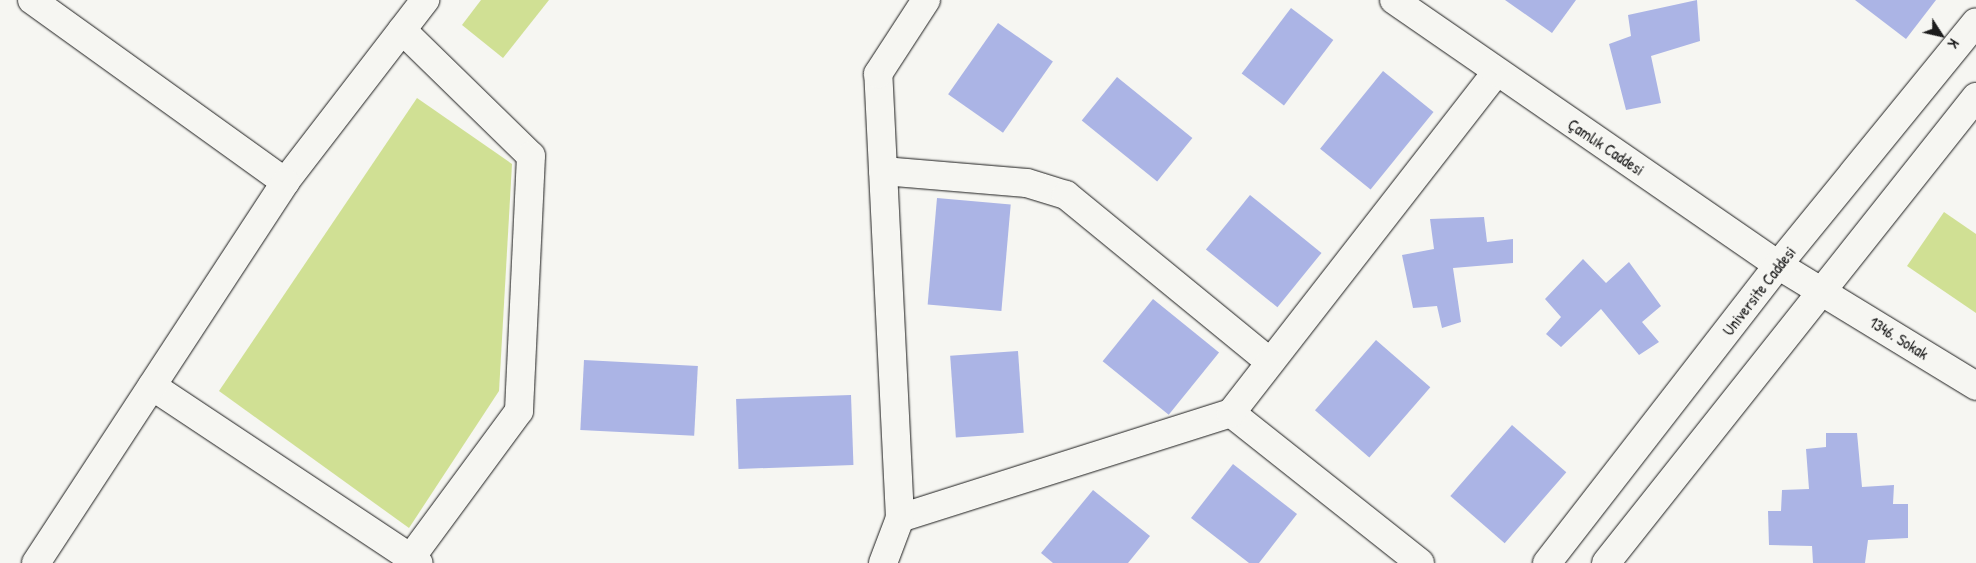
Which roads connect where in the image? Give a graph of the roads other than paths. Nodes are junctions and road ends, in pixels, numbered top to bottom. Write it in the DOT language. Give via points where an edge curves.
graph roads {
  1 [pos="425,0"];
  2 [pos="926,0"];
  3 [pos="1394,0"];
  4 [pos="35,1"];
  5 [pos="1976,22"];
  6 [pos="402,30"];
  7 [pos="1496,72"];
  8 [pos="1976,97"];
  9 [pos="882,171"];
  10 [pos="285,182"];
  11 [pos="1778,265"];
  12 [pos="1821,289"];
  13 [pos="1269,361"];
  14 [pos="152,386"];
  15 [pos="1976,386"];
  16 [pos="1231,413"];
  17 [pos="900,518"];
  18 [pos="412,561"];
  19 [pos="36,563"];
  20 [pos="883,563"];
  21 [pos="1420,563"];
  22 [pos="1547,563"];
  23 [pos="1606,563"];
  1 -- 6 [label="street"];
  2 -- 9 [label="street" via="878,74"];
  3 -- 7 [label="street, Çamlık Caddesi"];
  4 -- 10 [label="street"];
  5 -- 11 [label="street, Universite Caddesi"];
  6 -- 10 [label="street"];
  6 -- 18 [label="street" via="531,156 519,411"];
  7 -- 11 [label="street, Çamlık Caddesi"];
  7 -- 13 [label="street"];
  8 -- 12 [label="street"];
  9 -- 13 [label="street" via="1027,183 1066,194"];
  9 -- 17 [label="street"];
  10 -- 14 [label="street"];
  11 -- 12 [label="street, Çamlık Caddesi"];
  11 -- 22 [label="street, Universite Caddesi"];
  12 -- 15 [label="street, 1346. Sokak"];
  12 -- 23 [label="street"];
  13 -- 16 [label="street"];
  14 -- 18 [label="street"];
  14 -- 19 [label="street"];
  16 -- 17 [label="street"];
  16 -- 21 [label="street"];
  17 -- 20 [label="street"];
}
